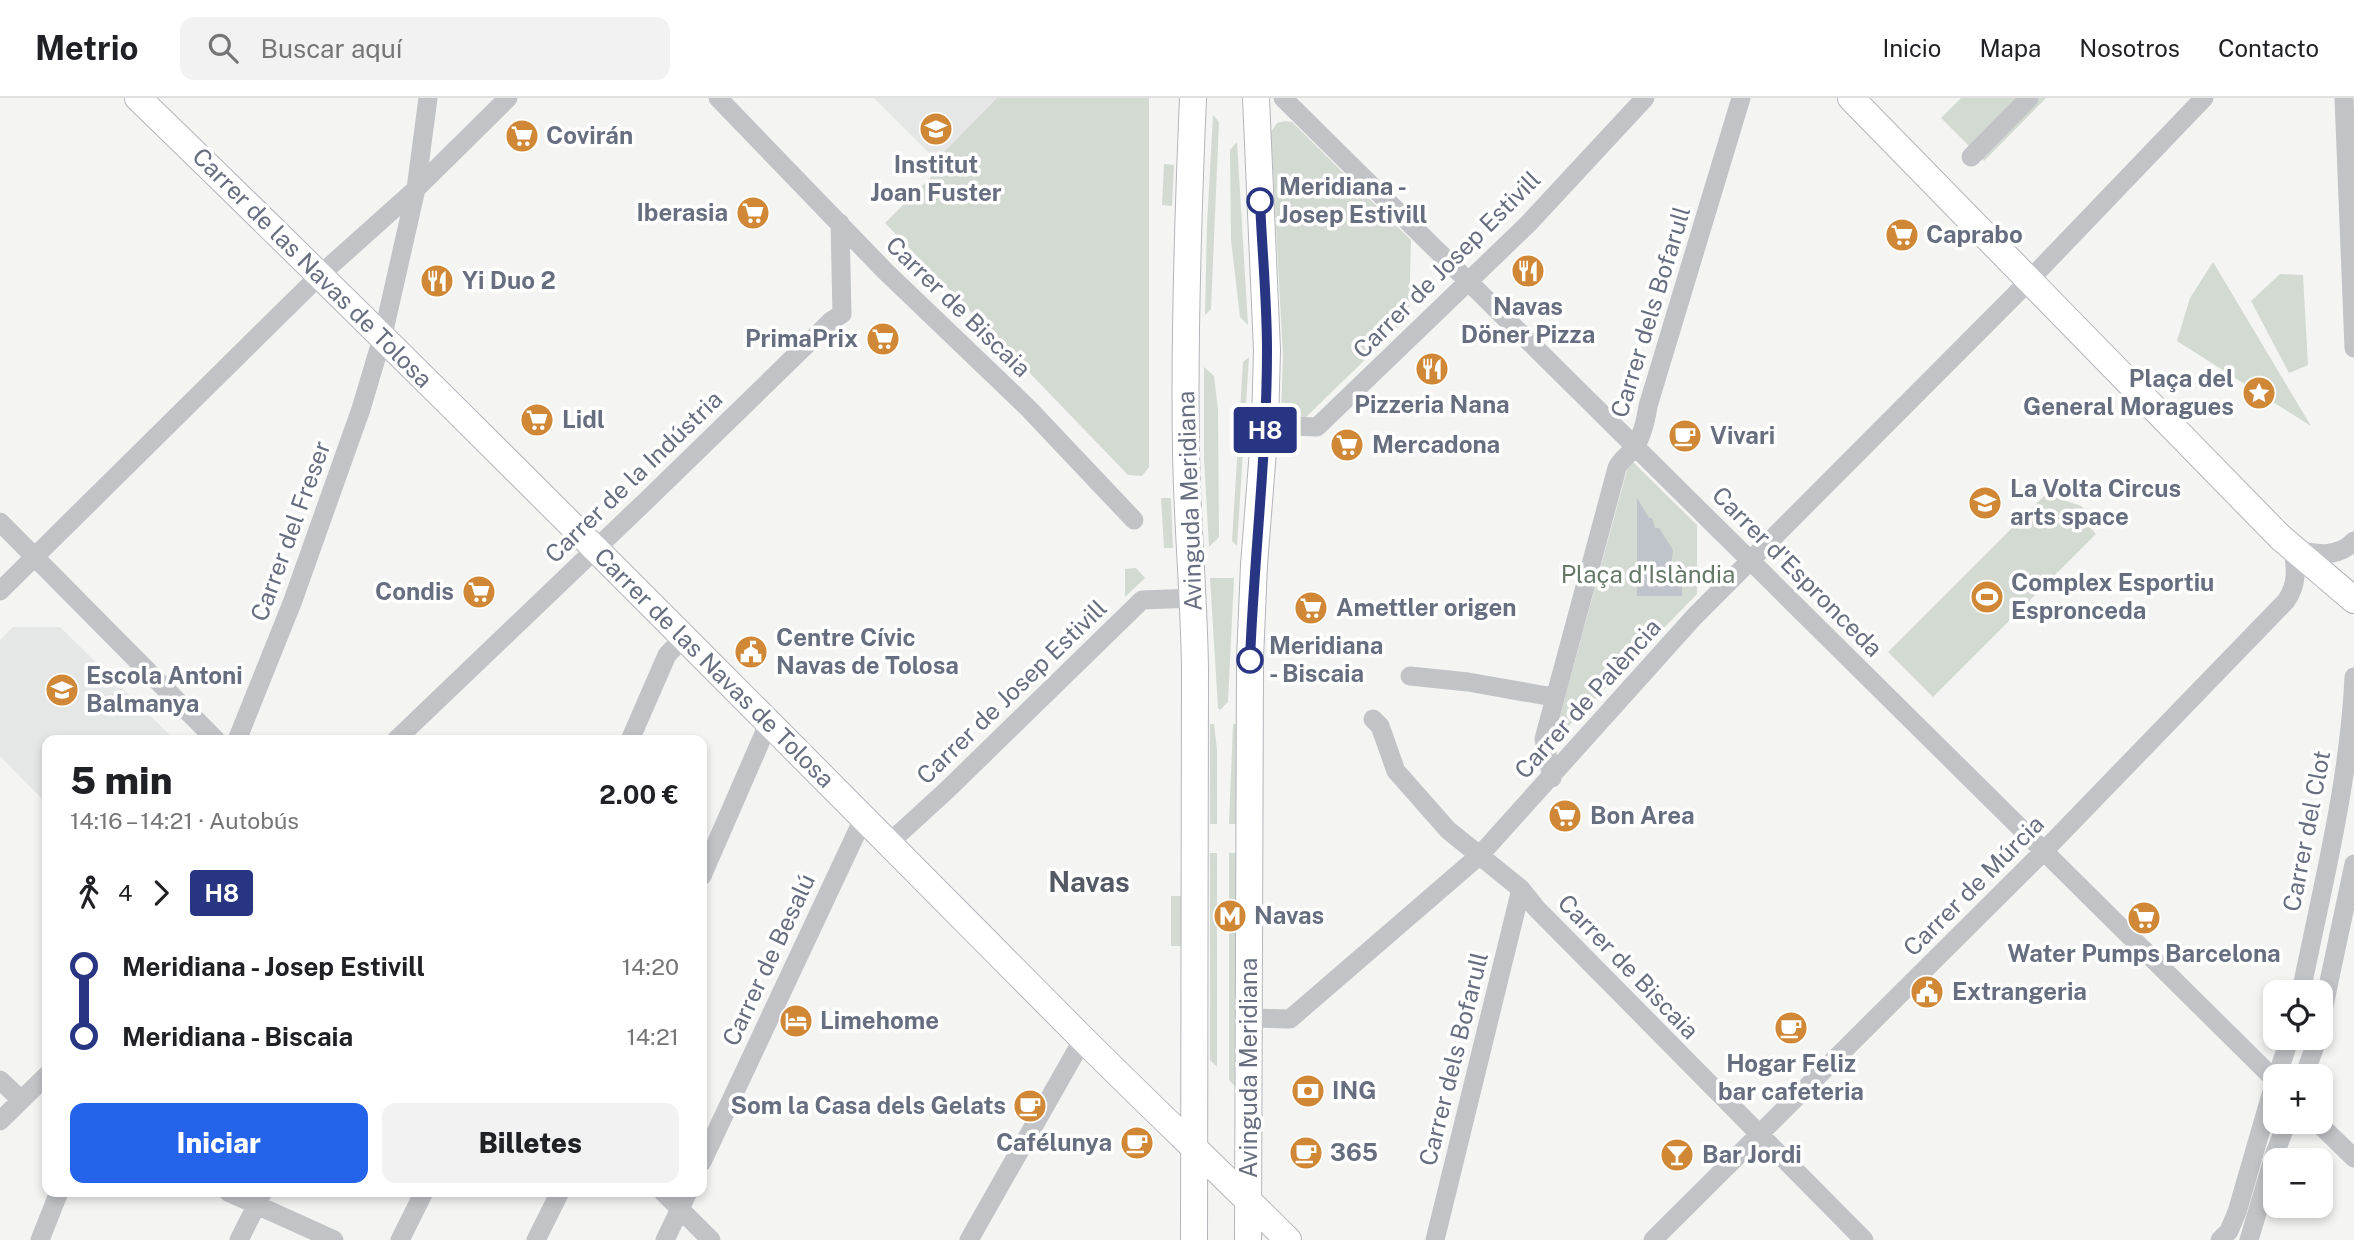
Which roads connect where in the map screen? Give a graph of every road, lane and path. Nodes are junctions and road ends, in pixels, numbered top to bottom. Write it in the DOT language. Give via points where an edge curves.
graph roads {
  1 [pos="138,98"];
  2 [pos="428,98"];
  3 [pos="508,98"];
  4 [pos="718,98"];
  5 [pos="1193,98"];
  6 [pos="1256,98"];
  7 [pos="1283,98"];
  8 [pos="1645,98"];
  9 [pos="1741,98"];
  10 [pos="1851,98"];
  11 [pos="2029,98"];
  12 [pos="2204,98"];
  13 [pos="2344,98"];
  14 [pos="1971,157"];
  15 [pos="416,190"];
  16 [pos="840,223"];
  17 [pos="320,275"];
  18 [pos="2029,280"];
  19 [pos="1468,281"];
  20 [pos="383,335"];
  21 [pos="2354,348"];
  22 [pos="1265,425"];
  23 [pos="1636,447"];
  24 [pos="1135,520"];
  25 [pos="0,522"];
  26 [pos="2354,541"];
  27 [pos="2292,549"];
  28 [pos="596,550"];
  29 [pos="35,557"];
  30 [pos="1751,561"];
  31 [pos="0,592"];
  32 [pos="1186,598"];
  33 [pos="2354,600"];
  34 [pos="684,637"];
  35 [pos="1410,676"];
  36 [pos="2354,677"];
  37 [pos="1553,697"];
  38 [pos="1373,719"];
  39 [pos="769,722"];
  40 [pos="211,735"];
  41 [pos="239,735"];
  42 [pos="401,735"];
  43 [pos="632,735"];
  44 [pos="1552,778"];
  45 [pos="864,817"];
  46 [pos="889,843"];
  47 [pos="2044,851"];
  48 [pos="1480,855"];
  49 [pos="2354,864"];
  50 [pos="707,865"];
  51 [pos="1521,889"];
  52 [pos="2303,980"];
  53 [pos="2329,980"];
  54 [pos="1249,1018"];
  55 [pos="1083,1039"];
  56 [pos="2263,1066"];
  57 [pos="0,1080"];
  58 [pos="42,1080"];
  59 [pos="21,1100"];
  60 [pos="0,1121"];
  61 [pos="2263,1123"];
  62 [pos="2282,1134"];
  63 [pos="2329,1134"];
  64 [pos="1759,1135"];
  65 [pos="1194,1147"];
  66 [pos="707,1151"];
  67 [pos="2354,1158"];
  68 [pos="57,1197"];
  69 [pos="422,1197"];
  70 [pos="558,1197"];
  71 [pos="259,1198"];
  72 [pos="1249,1199"];
  73 [pos="684,1200"];
  74 [pos="40,1240"];
  75 [pos="239,1240"];
  76 [pos="334,1240"];
  77 [pos="400,1240"];
  78 [pos="536,1240"];
  79 [pos="665,1240"];
  80 [pos="711,1240"];
  81 [pos="969,1240"];
  82 [pos="1194,1240"];
  83 [pos="1248,1240"];
  84 [pos="1288,1240"];
  85 [pos="1435,1240"];
  86 [pos="1653,1240"];
  87 [pos="1864,1240"];
  88 [pos="2220,1240"];
  89 [pos="2249,1240"];
  1 -- 17 [label="main road, Carrer de las Navas de Tolosa"];
  2 -- 15 [label="street, Carrer del Freser"];
  3 -- 15 [label="street"];
  4 -- 16 [label="street, Carrer de Biscaia"];
  5 -- 32 [label="main road, Avinguda Meridiana" via="1185,347"];
  6 -- 22 [label="main road, Avinguda Meridiana" via="1267,350"];
  7 -- 19 [label="street, Carrer d'Espronceda"];
  8 -- 19 [label="street, Carrer de Josep Estivill"];
  9 -- 23 [label="street, Carrer dels Bofarull"];
  10 -- 18 [label="main road"];
  11 -- 14 [label="street"];
  12 -- 18 [label="street, Carrer de Palència"];
  13 -- 21 [label="street"];
  15 -- 17 [label="street"];
  15 -- 20 [label="street, Carrer del Freser"];
  16 -- 24 [label="street, Carrer de Biscaia"];
  16 -- 28 [label="street, Carrer de la Indústria" via="842,314"];
  17 -- 20 [label="main road, Carrer de las Navas de Tolosa"];
  17 -- 29 [label="street"];
  18 -- 27 [label="main road"];
  18 -- 30 [label="street, Carrer de Palència"];
  19 -- 22 [label="street, Carrer de Josep Estivill" via="1317,428"];
  19 -- 23 [label="street, Carrer d'Espronceda"];
  20 -- 28 [label="main road, Carrer de las Navas de Tolosa"];
  20 -- 41 [label="street, Carrer del Freser" via="292,603"];
  22 -- 54 [label="main road, Avinguda Meridiana" via="1250,660"];
  23 -- 30 [label="street, Carrer d'Espronceda"];
  23 -- 37 [label="street, Carrer dels Bofarull" via="1617,468"];
  25 -- 29 [label="street"];
  26 -- 27 [label="street" via="2335,553"];
  27 -- 33 [label="main road"];
  27 -- 47 [label="street, Carrer de Múrcia" via="2294,589 2286,601"];
  28 -- 34 [label="main road, Carrer de las Navas de Tolosa"];
  28 -- 42 [label="street, Carrer de la Indústria"];
  29 -- 31 [label="street"];
  29 -- 40 [label="street"];
  30 -- 44 [label="street, Carrer de Palència" via="1694,617"];
  30 -- 47 [label="street, Carrer d'Espronceda"];
  32 -- 46 [label="street, Carrer de Josep Estivill" via="1142,600"];
  32 -- 65 [label="main road, Avinguda Meridiana"];
  34 -- 39 [label="main road, Carrer de las Navas de Tolosa"];
  34 -- 43 [label="street" via="667,655"];
  35 -- 37 [label="street"];
  36 -- 52 [label="street, Carrer del Clot" via="2342,793"];
  37 -- 44 [label="street, Carrer dels Bofarull" via="1544,739"];
  38 -- 48 [label="street, Carrer de Biscaia" via="1380,726 1396,771 1448,830"];
  39 -- 45 [label="main road, Carrer de las Navas de Tolosa"];
  39 -- 50 [label="street"];
  44 -- 48 [label="street, Carrer de Palència"];
  45 -- 46 [label="main road, Carrer de las Navas de Tolosa"];
  45 -- 66 [label="street, Carrer de Besalú"];
  46 -- 55 [label="main road, Carrer de las Navas de Tolosa"];
  47 -- 56 [label="street, Carrer d'Espronceda"];
  47 -- 64 [label="street, Carrer de Múrcia"];
  48 -- 51 [label="street, Carrer de Biscaia"];
  48 -- 54 [label="street, Carrer de Palència" via="1290,1019"];
  49 -- 53 [label="street"];
  51 -- 64 [label="street, Carrer de Biscaia"];
  51 -- 85 [label="street, Carrer dels Bofarull"];
  54 -- 72 [label="main road, Avinguda Meridiana"];
  55 -- 65 [label="main road, Carrer de las Navas de Tolosa"];
  55 -- 81 [label="street"];
  57 -- 59 [label="street"];
  58 -- 59 [label="street"];
  59 -- 60 [label="street"];
  61 -- 88 [label="street" via="2237,1212"];
  62 -- 89 [label="street"];
  63 -- 67 [label="street"];
  64 -- 86 [label="street, Carrer de Múrcia"];
  64 -- 87 [label="street, Carrer de Biscaia"];
  65 -- 72 [label="main road, Carrer de las Navas de Tolosa"];
  65 -- 82 [label="main road, Avinguda Meridiana"];
  68 -- 74 [label="street"];
  69 -- 77 [label="street"];
  70 -- 78 [label="street"];
  71 -- 75 [label="street"];
  71 -- 76 [label="street"];
  72 -- 83 [label="main road, Avinguda Meridiana"];
  72 -- 84 [label="main road, Carrer de las Navas de Tolosa"];
  73 -- 79 [label="street"];
  73 -- 80 [label="street"];
}
